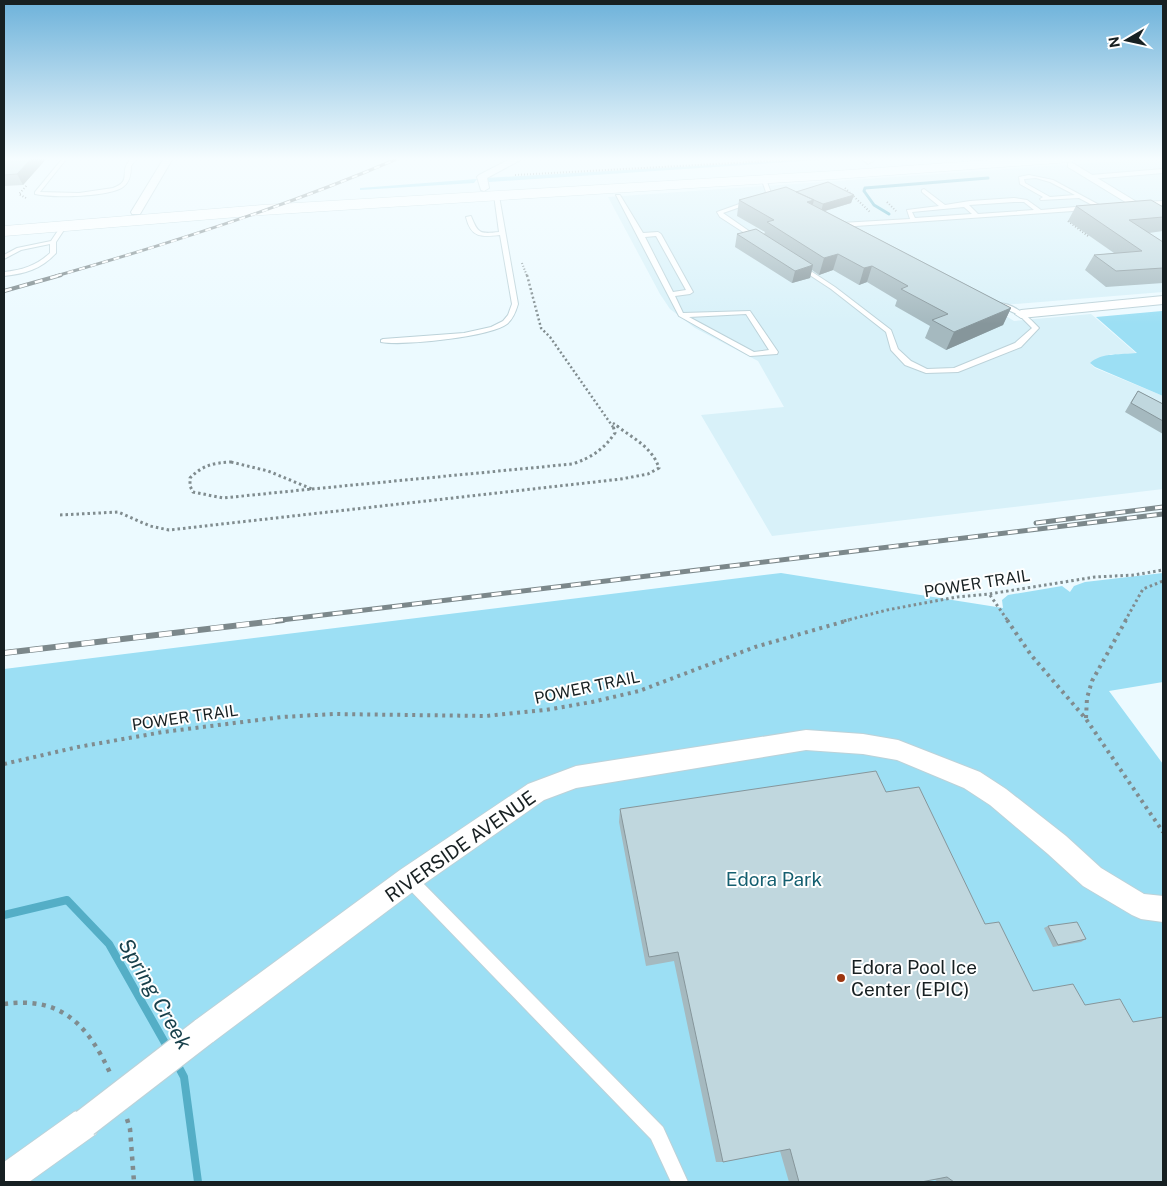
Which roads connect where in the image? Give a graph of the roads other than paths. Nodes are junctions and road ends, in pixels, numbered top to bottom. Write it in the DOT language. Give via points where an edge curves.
graph roads {
  1 [pos="115,213"];
  2 [pos="231,213"];
  3 [pos="496,213"];
  4 [pos="628,213"];
  5 [pos="721,213"];
  6 [pos="910,213"];
  7 [pos="974,213"];
  8 [pos="1010,213"];
  9 [pos="1149,213"];
  10 [pos="4,216"];
  11 [pos="977,216"];
  12 [pos="469,217"];
  13 [pos="41,218"];
  14 [pos="4,220"];
  15 [pos="913,220"];
  16 [pos="832,221"];
  17 [pos="1163,222"];
  18 [pos="841,225"];
  19 [pos="62,227"];
  20 [pos="4,232"];
  21 [pos="857,233"];
  22 [pos="502,234"];
  23 [pos="641,235"];
  24 [pos="53,242"];
  25 [pos="762,242"];
  26 [pos="4,257"];
  27 [pos="793,262"];
  28 [pos="4,274"];
  29 [pos="671,294"];
  30 [pos="1163,300"];
  31 [pos="994,302"];
  32 [pos="681,314"];
  33 [pos="1021,314"];
  34 [pos="383,341"];
  35 [pos="409,879"];
  36 [pos="1163,909"];
  37 [pos="4,1181"];
  38 [pos="680,1182"];
  1 -- 13 [label="main road"];
  2 -- 19 [label="main road"];
  3 -- 22 [label="lane"];
  4 -- 23 [label="lane"];
  5 -- 25 [label="lane"];
  6 -- 15 [label="lane"];
  7 -- 11 [label="lane"];
  8 -- 11 [label="lane"];
  9 -- 17 [label="street"];
  10 -- 13 [label="main road"];
  11 -- 15 [label="lane"];
  12 -- 22 [label="lane" via="474,232"];
  13 -- 14 [label="main road"];
  15 -- 18 [label="lane"];
  16 -- 18 [label="lane"];
  18 -- 21 [label="lane"];
  19 -- 20 [label="main road"];
  19 -- 24 [label="lane"];
  22 -- 34 [label="lane" via="515,304 510,318 502,325 478,333"];
  23 -- 29 [label="lane"];
  23 -- 29 [label="lane" via="658,234 690,292"];
  24 -- 26 [label="lane" via="19,249"];
  24 -- 28 [label="lane" via="53,253 42,265"];
  27 -- 33 [label="lane" via="889,331 895,350 908,363 926,371 955,370 1018,345 1036,328"];
  29 -- 32 [label="lane"];
  30 -- 33 [label="street"];
  31 -- 33 [label="lane"];
  32 -- 32 [label="lane" via="753,354 774,352 748,312"];
  35 -- 36 [label="street, RIVERSIDE AVENUE" via="536,792 576,777 806,740 898,750 972,780 1057,845 1092,877 1141,906"];
  35 -- 37 [label="street, RIVERSIDE AVENUE, bridge"];
  35 -- 38 [label="lane" via="657,1133"];
}
